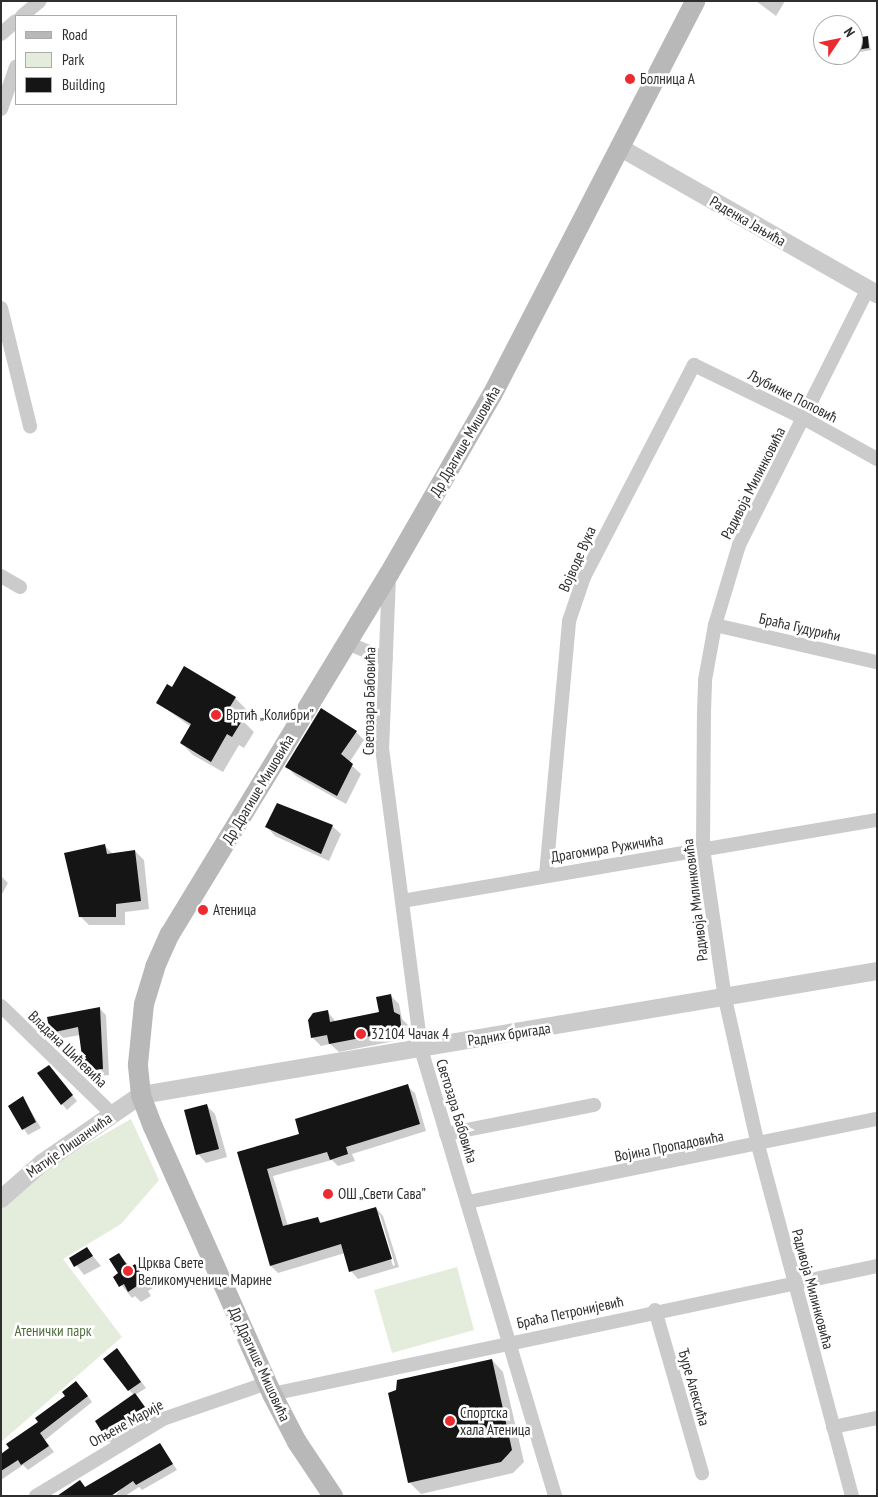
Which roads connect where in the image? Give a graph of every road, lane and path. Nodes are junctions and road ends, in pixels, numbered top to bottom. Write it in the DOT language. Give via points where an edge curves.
graph roads {
  1 [pos="695,1"];
  2 [pos="40,2"];
  3 [pos="23,15"];
  4 [pos="34,15"];
  5 [pos="15,22"];
  6 [pos="1,34"];
  7 [pos="15,69"];
  8 [pos="1,109"];
  9 [pos="618,147"];
  10 [pos="872,292"];
  11 [pos="1,308"];
  12 [pos="694,365"];
  13 [pos="805,419"];
  14 [pos="30,426"];
  15 [pos="877,459"];
  16 [pos="389,574"];
  17 [pos="1,576"];
  18 [pos="20,587"];
  19 [pos="716,625"];
  20 [pos="347,643"];
  21 [pos="386,659"];
  22 [pos="877,662"];
  23 [pos="877,820"];
  24 [pos="703,849"];
  25 [pos="546,875"];
  26 [pos="402,901"];
  27 [pos="877,971"];
  28 [pos="725,999"];
  29 [pos="1,1006"];
  30 [pos="421,1049"];
  31 [pos="142,1095"];
  32 [pos="594,1105"];
  33 [pos="112,1114"];
  34 [pos="877,1120"];
  35 [pos="446,1134"];
  36 [pos="758,1145"];
  37 [pos="1,1200"];
  38 [pos="468,1202"];
  39 [pos="877,1266"];
  40 [pos="794,1282"];
  41 [pos="655,1310"];
  42 [pos="508,1342"];
  43 [pos="269,1388"];
  44 [pos="877,1418"];
  45 [pos="832,1427"];
  46 [pos="702,1473"];
  47 [pos="36,1496"];
  48 [pos="332,1496"];
  49 [pos="555,1496"];
  50 [pos="852,1496"];
  1 -- 9 [label="main road, Др Драгише Мишовића"];
  2 -- 3 [label="street"];
  2 -- 4 [label="street"];
  5 -- 6 [label="street"];
  7 -- 8 [label="street"];
  9 -- 10 [label="street, Раденка Јањића"];
  9 -- 16 [label="main road, Др Драгише Мишовића" via="492,395"];
  10 -- 13 [label="street, Радивоја Милинковића"];
  11 -- 14 [label="street"];
  12 -- 13 [label="street, Љубинке Поповић"];
  12 -- 25 [label="street, Војводе Вука" via="584,576 569,621"];
  13 -- 15 [label="street, Љубинке Поповић"];
  13 -- 19 [label="street, Радивоја Милинковића" via="738,545"];
  16 -- 20 [label="main road, Др Драгише Мишовића"];
  16 -- 21 [label="street, Светозара Бабовића"];
  17 -- 18 [label="street"];
  19 -- 22 [label="street, Браћа Гудурићи"];
  19 -- 24 [label="street, Радивоја Милинковића" via="705,680"];
  20 -- 21 [label="street"];
  20 -- 31 [label="main road, Др Драгише Мишовића" via="160,953 140,1021 138,1054"];
  21 -- 26 [label="street, Светозара Бабовића" via="382,748"];
  23 -- 24 [label="street, Драгомира Ружичића"];
  24 -- 25 [label="street, Драгомира Ружичића"];
  24 -- 28 [label="street, Радивоја Милинковића"];
  25 -- 26 [label="street, Драгомира Ружичића"];
  26 -- 30 [label="street, Светозара Бабовића"];
  27 -- 28 [label="street, Радних бригада"];
  28 -- 30 [label="street, Радних бригада"];
  28 -- 36 [label="street, Радивоја Милинковића"];
  29 -- 33 [label="street, Владана Шићевића"];
  30 -- 31 [label="street, Радних бригада"];
  30 -- 35 [label="street, Светозара Бабовића"];
  31 -- 33 [label="street, Матије Лишанчића"];
  31 -- 43 [label="main road, Др Драгише Мишовића"];
  32 -- 35 [label="street"];
  33 -- 37 [label="street, Матије Лишанчића" via="22,1178"];
  34 -- 36 [label="street, Војина Пропадовића"];
  35 -- 38 [label="street, Светозара Бабовића"];
  36 -- 38 [label="street, Војина Пропадовића"];
  36 -- 40 [label="street, Радивоја Милинковића"];
  38 -- 42 [label="street, Светозара Бабовића"];
  39 -- 40 [label="street, Браћа Петронијевић"];
  40 -- 41 [label="street, Браћа Петронијевић"];
  40 -- 45 [label="street, Радивоја Милинковића"];
  41 -- 42 [label="street, Браћа Петронијевић"];
  41 -- 46 [label="street, Ђуре Алексића"];
  42 -- 43 [label="street, Браћа Петронијевић"];
  42 -- 49 [label="street, Светозара Бабовића"];
  43 -- 47 [label="street, Огњене Марије" via="163,1419"];
  43 -- 48 [label="main road, Др Драгише Мишовића" via="297,1442"];
  44 -- 45 [label="street"];
  45 -- 50 [label="street, Радивоја Милинковића"];
}
